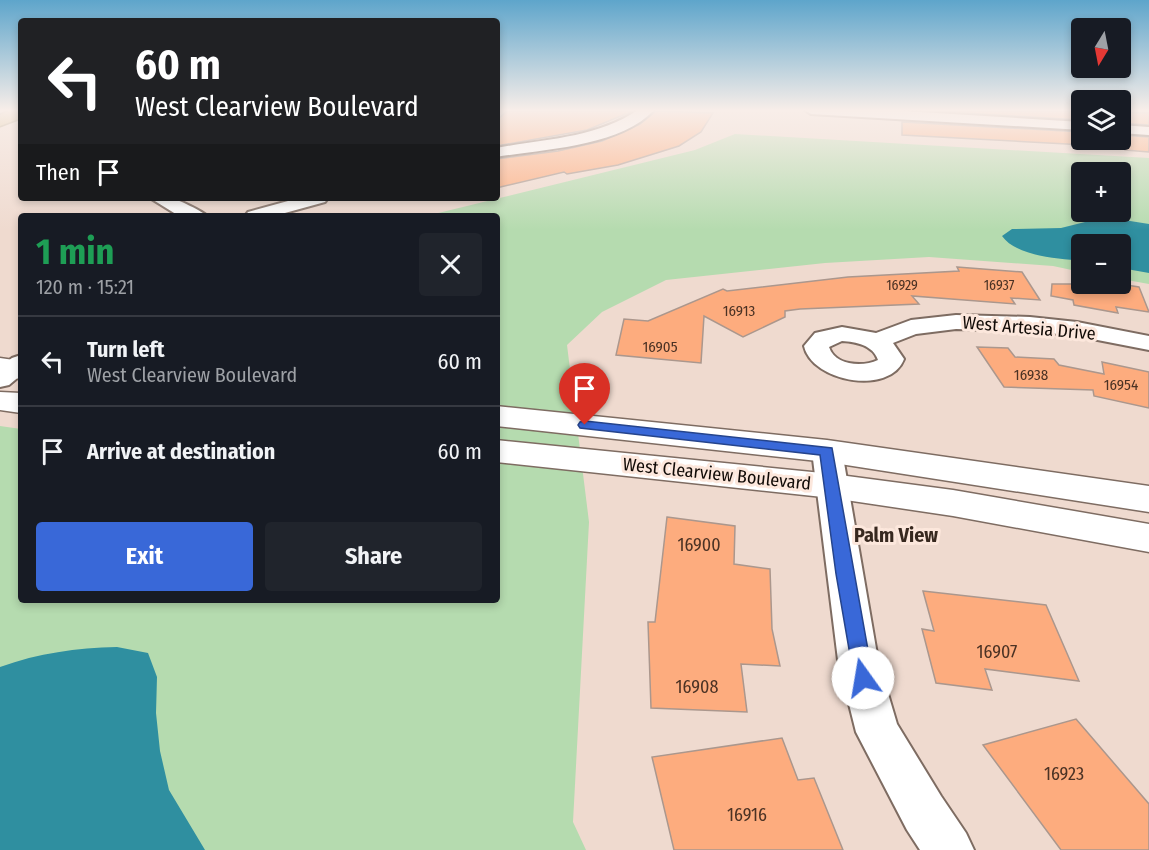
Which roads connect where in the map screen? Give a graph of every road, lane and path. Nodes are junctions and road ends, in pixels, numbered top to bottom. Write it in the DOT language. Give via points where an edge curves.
graph roads {
  1 [pos="520,150"];
  2 [pos="500,152"];
  3 [pos="164,201"];
  4 [pos="308,201"];
  5 [pos="188,213"];
  6 [pos="265,213"];
  7 [pos="876,342"];
  8 [pos="1149,343"];
  9 [pos="0,401"];
  10 [pos="18,403"];
  11 [pos="500,417"];
  12 [pos="500,451"];
  13 [pos="830,469"];
  14 [pos="1149,499"];
  15 [pos="1149,538"];
  16 [pos="949,850"];
  1 -- 2 [label="street"];
  3 -- 5 [label="street"];
  4 -- 6 [label="street"];
  7 -- 8 [label="street, West Artesia Drive" via="911,327 956,322 1077,329"];
  9 -- 10 [label="street"];
  11 -- 13 [label="street, West Clearview Boulevard"];
  12 -- 13 [label="street, West Clearview Boulevard"];
  13 -- 14 [label="street, West Clearview Boulevard"];
  13 -- 15 [label="street, West Clearview Boulevard" via="964,505"];
  13 -- 16 [label="street" via="858,660 878,732"];
}
